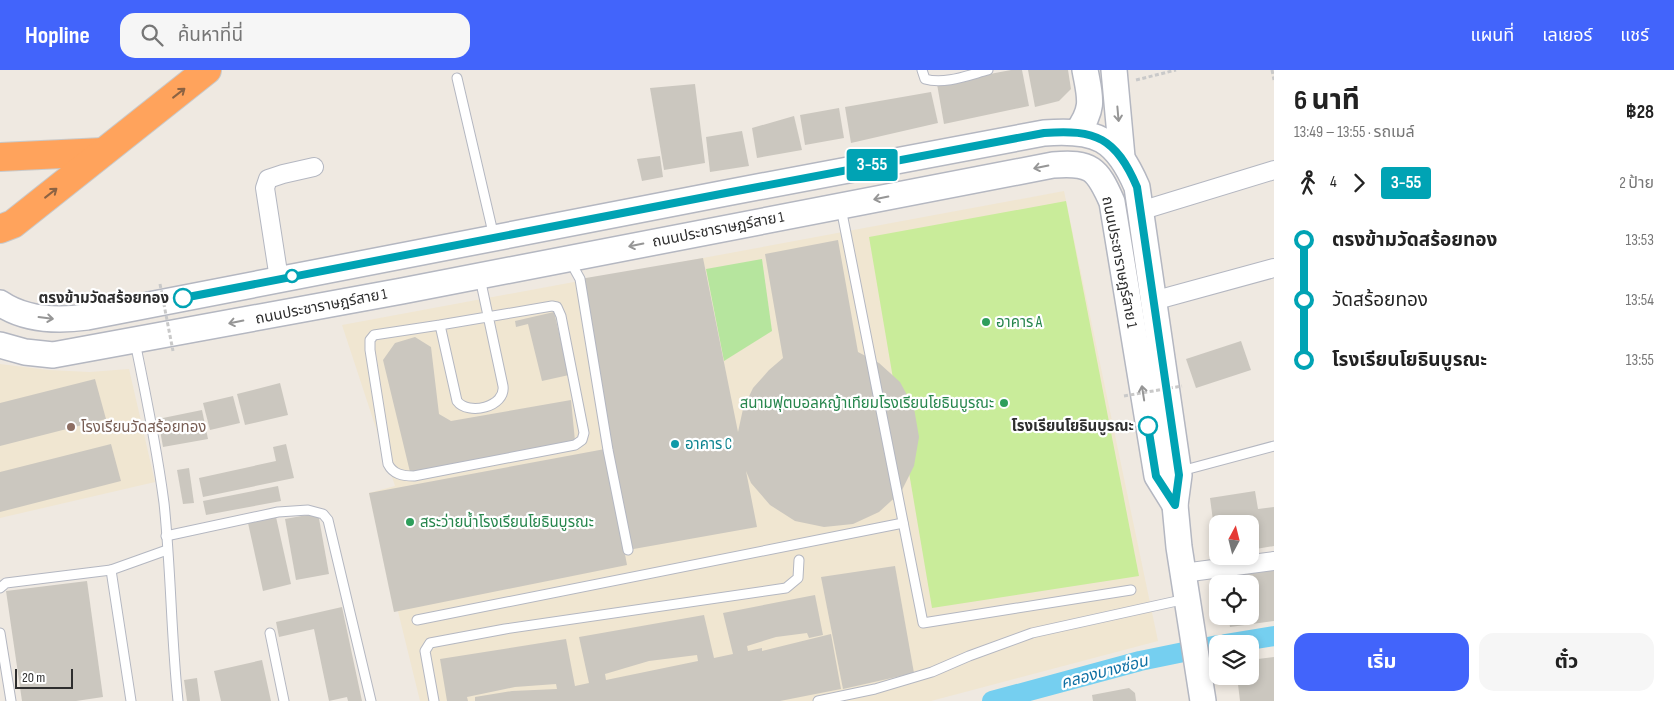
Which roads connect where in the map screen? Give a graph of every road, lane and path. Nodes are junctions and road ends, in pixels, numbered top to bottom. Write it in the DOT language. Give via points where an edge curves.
graph roads {
  1 [pos="207,70"];
  2 [pos="922,70"];
  3 [pos="988,70"];
  4 [pos="1085,70"];
  5 [pos="1176,70"];
  6 [pos="1272,70"];
  7 [pos="971,72"];
  8 [pos="457,78"];
  9 [pos="1115,78"];
  10 [pos="1274,80"];
  11 [pos="1078,132"];
  12 [pos="104,152"];
  13 [pos="0,157"];
  14 [pos="1122,157"];
  15 [pos="314,167"];
  16 [pos="1274,170"];
  17 [pos="840,206"];
  18 [pos="1140,211"];
  19 [pos="0,229"];
  20 [pos="489,238"];
  21 [pos="420,252"];
  22 [pos="572,257"];
  23 [pos="1274,268"];
  24 [pos="486,274"];
  25 [pos="279,279"];
  26 [pos="160,284"];
  27 [pos="428,285"];
  28 [pos="1153,301"];
  29 [pos="0,303"];
  30 [pos="488,316"];
  31 [pos="440,325"];
  32 [pos="135,341"];
  33 [pos="0,345"];
  34 [pos="173,351"];
  35 [pos="1182,386"];
  36 [pos="1124,396"];
  37 [pos="1274,446"];
  38 [pos="1178,471"];
  39 [pos="1175,505"];
  40 [pos="903,523"];
  41 [pos="166,536"];
  42 [pos="167,550"];
  43 [pos="628,550"];
  44 [pos="799,560"];
  45 [pos="1274,561"];
  46 [pos="112,570"];
  47 [pos="1183,572"];
  48 [pos="0,588"];
  49 [pos="1131,590"];
  50 [pos="1187,599"];
  51 [pos="417,620"];
  52 [pos="0,633"];
  53 [pos="270,633"];
  54 [pos="11,701"];
  55 [pos="131,701"];
  56 [pos="178,701"];
  57 [pos="284,701"];
  58 [pos="372,701"];
  59 [pos="434,701"];
  60 [pos="818,701"];
  61 [pos="1203,701"];
  12 -- 1 [label="highway, one-way"];
  2 -- 7 [label="lane" via="925,79 931,81 957,78"];
  3 -- 7 [label="lane"];
  4 -- 11 [label="main road" via="1089,110"];
  5 -- 9 [label="path"];
  6 -- 10 [label="path"];
  8 -- 20 [label="lane"];
  9 -- 14 [label="main road, ถนนประชาราษฎร์สาย 1, one-way"];
  11 -- 14 [label="main road, ถนนประชาราษฎร์สาย 1" via="1107,144"];
  11 -- 20 [label="main road, ถนนประชาราษฎร์สาย 1" via="1034,135"];
  12 -- 13 [label="highway"];
  19 -- 12 [label="highway, one-way" via="13,224"];
  14 -- 18 [label="main road, ถนนประชาราษฎร์สาย 1" via="1137,187"];
  15 -- 25 [label="street" via="268,179 265,188"];
  16 -- 18 [label="street"];
  17 -- 22 [label="main road, ถนนประชาราษฎร์สาย 1, one-way"];
  39 -- 17 [label="main road, ถนนประชาราษฎร์สาย 1, one-way" via="1156,476 1112,202 1098,175 1076,163 1054,165"];
  17 -- 40 [label="lane"];
  18 -- 28 [label="main road, ถนนประชาราษฎร์สาย 1"];
  20 -- 21 [label="main road, ถนนประชาราษฎร์สาย 1"];
  20 -- 24 [label="main road" via="477,258"];
  21 -- 25 [label="main road, ถนนประชาราษฎร์สาย 1"];
  21 -- 27 [label="main road" via="434,260 436,266"];
  22 -- 24 [label="main road, ถนนประชาราษฎร์สาย 1"];
  22 -- 43 [label="lane" via="580,279"];
  23 -- 28 [label="street"];
  24 -- 27 [label="main road, ถนนประชาราษฎร์สาย 1"];
  24 -- 30 [label="lane"];
  29 -- 25 [label="main road, ถนนประชาราษฎร์สาย 1, one-way" via="22,313 66,320"];
  26 -- 34 [label="path, bridge"];
  27 -- 32 [label="main road, ถนนประชาราษฎร์สาย 1, one-way"];
  28 -- 38 [label="main road, ถนนประชาราษฎร์สาย 1"];
  30 -- 31 [label="lane"];
  30 -- 31 [label="lane" via="504,391 495,402 481,407 465,407 457,401"];
  30 -- 31 [label="lane" via="552,306 557,308 584,433 579,443 414,476 404,476 391,470 370,340 374,335"];
  32 -- 33 [label="main road, ถนนประชาราษฎร์สาย 1" via="52,356"];
  32 -- 41 [label="lane" via="164,503"];
  35 -- 36 [label="path, bridge"];
  37 -- 38 [label="lane"];
  38 -- 39 [label="main road, ถนนประชาราษฎร์สาย 1"];
  39 -- 47 [label="main road, ถนนประชาราษฎร์สาย 1"];
  40 -- 49 [label="lane" via="923,623"];
  40 -- 51 [label="lane"];
  41 -- 42 [label="lane"];
  41 -- 58 [label="lane" via="278,512 308,510 323,514 328,520"];
  42 -- 46 [label="lane"];
  42 -- 56 [label="lane"];
  44 -- 59 [label="lane" via="798,578 786,588 430,643 426,657"];
  45 -- 47 [label="street"];
  46 -- 48 [label="lane" via="6,583"];
  46 -- 55 [label="lane"];
  47 -- 50 [label="main road, ถนนประชาราษฎร์สาย 1"];
  50 -- 60 [label="lane" via="1032,633 932,672"];
  50 -- 61 [label="main road, ถนนประชาราษฎร์สาย 1"];
  52 -- 54 [label="lane"];
  53 -- 57 [label="lane"];
}
